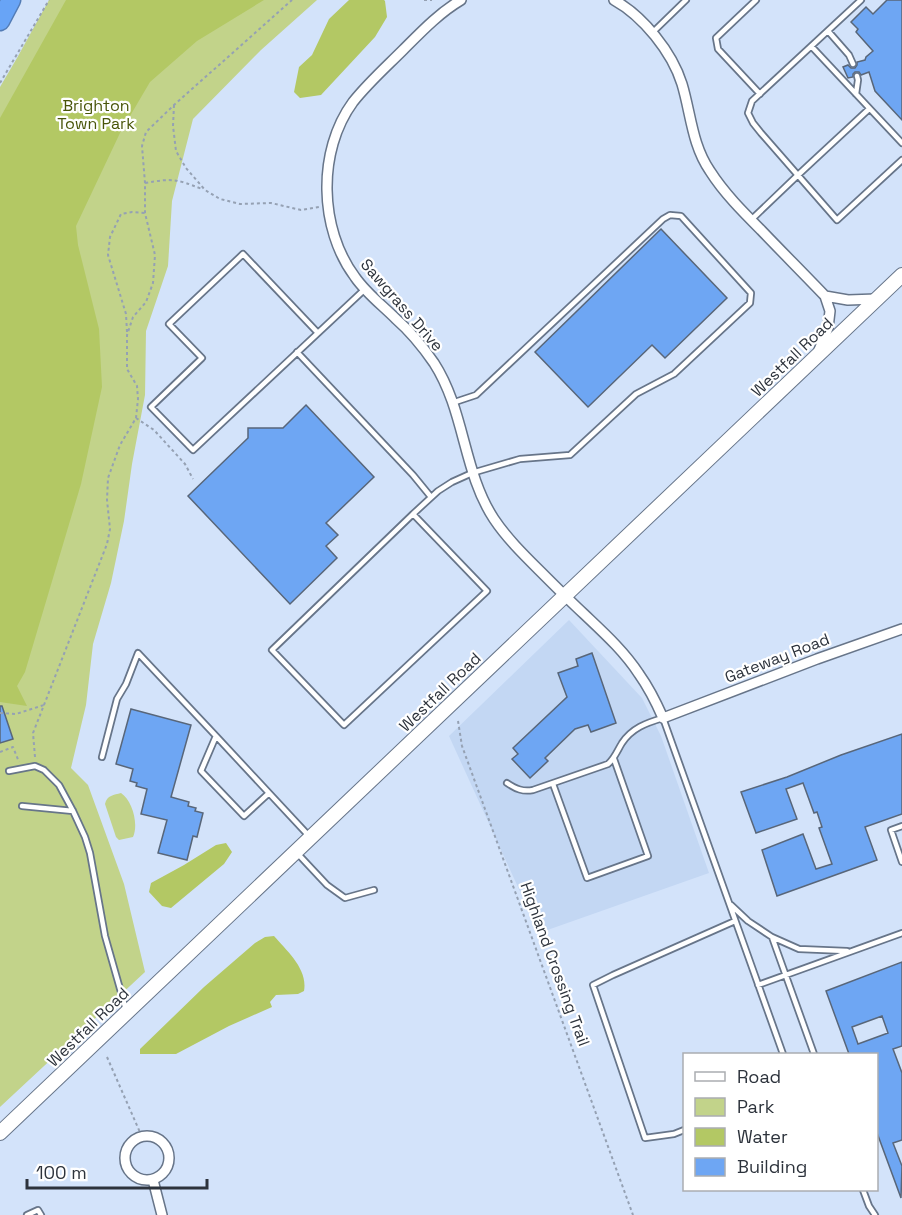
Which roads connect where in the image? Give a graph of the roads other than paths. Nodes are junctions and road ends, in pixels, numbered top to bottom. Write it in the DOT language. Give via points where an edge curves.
graph roads {
  1 [pos="11,0"];
  2 [pos="461,0"];
  3 [pos="614,0"];
  4 [pos="685,0"];
  5 [pos="756,0"];
  6 [pos="861,0"];
  7 [pos="0,21"];
  8 [pos="828,31"];
  9 [pos="652,33"];
  10 [pos="812,47"];
  11 [pos="853,64"];
  12 [pos="857,76"];
  13 [pos="760,94"];
  14 [pos="856,94"];
  15 [pos="869,109"];
  16 [pos="902,143"];
  17 [pos="902,160"];
  18 [pos="798,175"];
  19 [pos="751,220"];
  20 [pos="902,275"];
  21 [pos="365,289"];
  22 [pos="825,296"];
  23 [pos="877,299"];
  24 [pos="318,333"];
  25 [pos="297,352"];
  26 [pos="817,357"];
  27 [pos="452,403"];
  28 [pos="472,473"];
  29 [pos="431,498"];
  30 [pos="413,514"];
  31 [pos="566,596"];
  32 [pos="902,629"];
  33 [pos="663,718"];
  34 [pos="216,736"];
  35 [pos="102,757"];
  36 [pos="614,759"];
  37 [pos="9,771"];
  38 [pos="507,783"];
  39 [pos="553,784"];
  40 [pos="269,793"];
  41 [pos="22,806"];
  42 [pos="73,811"];
  43 [pos="902,826"];
  44 [pos="311,838"];
  45 [pos="297,852"];
  46 [pos="902,862"];
  47 [pos="374,890"];
  48 [pos="729,903"];
  49 [pos="735,921"];
  50 [pos="902,933"];
  51 [pos="772,937"];
  52 [pos="850,952"];
  53 [pos="785,975"];
  54 [pos="758,984"];
  55 [pos="127,1013"];
  56 [pos="783,1053"];
  57 [pos="814,1053"];
  58 [pos="683,1130"];
  59 [pos="0,1133"];
  60 [pos="153,1179"];
  61 [pos="863,1191"];
  62 [pos="27,1215"];
  63 [pos="41,1215"];
  64 [pos="162,1215"];
  65 [pos="875,1215"];
  1 -- 7 [label="highway"];
  2 -- 21 [label="street, Sawgrass Drive" via="436,18 370,82 352,104 333,145 327,187 331,225 344,259"];
  3 -- 9 [label="street"];
  4 -- 9 [label="lane"];
  5 -- 13 [label="lane" via="716,38 718,49"];
  6 -- 8 [label="lane"];
  8 -- 10 [label="lane"];
  8 -- 11 [label="lane"];
  9 -- 19 [label="street" via="677,70 693,136 709,170"];
  10 -- 13 [label="lane"];
  10 -- 14 [label="lane"];
  12 -- 14 [label="lane"];
  13 -- 18 [label="lane" via="752,101 748,113"];
  14 -- 15 [label="lane"];
  15 -- 16 [label="lane"];
  15 -- 18 [label="lane"];
  17 -- 18 [label="lane" via="837,220"];
  18 -- 19 [label="lane"];
  19 -- 22 [label="street"];
  20 -- 23 [label="street, Westfall Road"];
  21 -- 24 [label="lane"];
  21 -- 27 [label="street, Sawgrass Drive" via="426,351"];
  22 -- 23 [label="street"];
  22 -- 26 [label="street" via="830,311 828,328"];
  23 -- 26 [label="street, Westfall Road"];
  24 -- 25 [label="lane"];
  24 -- 25 [label="lane" via="243,254 169,324 202,358 151,407 193,450"];
  25 -- 29 [label="lane"];
  26 -- 31 [label="street, Westfall Road"];
  27 -- 28 [label="street, Sawgrass Drive"];
  27 -- 28 [label="lane" via="476,395 670,215 681,216 752,293 750,303 674,374 636,394 570,455 520,459"];
  28 -- 29 [label="lane"];
  28 -- 31 [label="street, Sawgrass Drive" via="496,522"];
  29 -- 30 [label="lane"];
  30 -- 30 [label="lane" via="272,650 344,725 487,591"];
  31 -- 33 [label="street, Sawgrass Drive" via="611,639 638,672"];
  31 -- 44 [label="street, Westfall Road"];
  32 -- 33 [label="street, Gateway Road"];
  33 -- 36 [label="lane" via="628,735"];
  33 -- 48 [label="lane"];
  34 -- 35 [label="lane" via="138,653 117,699"];
  34 -- 40 [label="lane"];
  34 -- 40 [label="lane" via="201,771 244,816"];
  36 -- 39 [label="lane"];
  36 -- 39 [label="lane" via="648,856 587,878"];
  37 -- 42 [label="lane" via="35,766 48,773"];
  38 -- 39 [label="lane" via="524,791"];
  40 -- 44 [label="lane"];
  41 -- 42 [label="lane"];
  42 -- 55 [label="lane" via="90,853 105,936"];
  43 -- 46 [label="lane" via="891,830"];
  44 -- 45 [label="street, Westfall Road"];
  45 -- 47 [label="lane" via="327,885 345,898"];
  45 -- 55 [label="street, Westfall Road"];
  48 -- 49 [label="lane"];
  48 -- 51 [label="lane"];
  49 -- 54 [label="lane"];
  49 -- 58 [label="lane" via="593,985 645,1138"];
  50 -- 52 [label="lane"];
  51 -- 52 [label="lane" via="799,949"];
  51 -- 53 [label="lane"];
  52 -- 53 [label="lane"];
  53 -- 54 [label="lane"];
  53 -- 57 [label="lane"];
  54 -- 56 [label="lane"];
  55 -- 59 [label="street, Westfall Road"];
  60 -- 60 [label="street" via="136,1177 126,1164 129,1147 142,1137 159,1139 169,1153 166,1170"];
  60 -- 64 [label="street"];
  61 -- 65 [label="lane"];
  62 -- 63 [label="lane" via="38,1210"];
}
